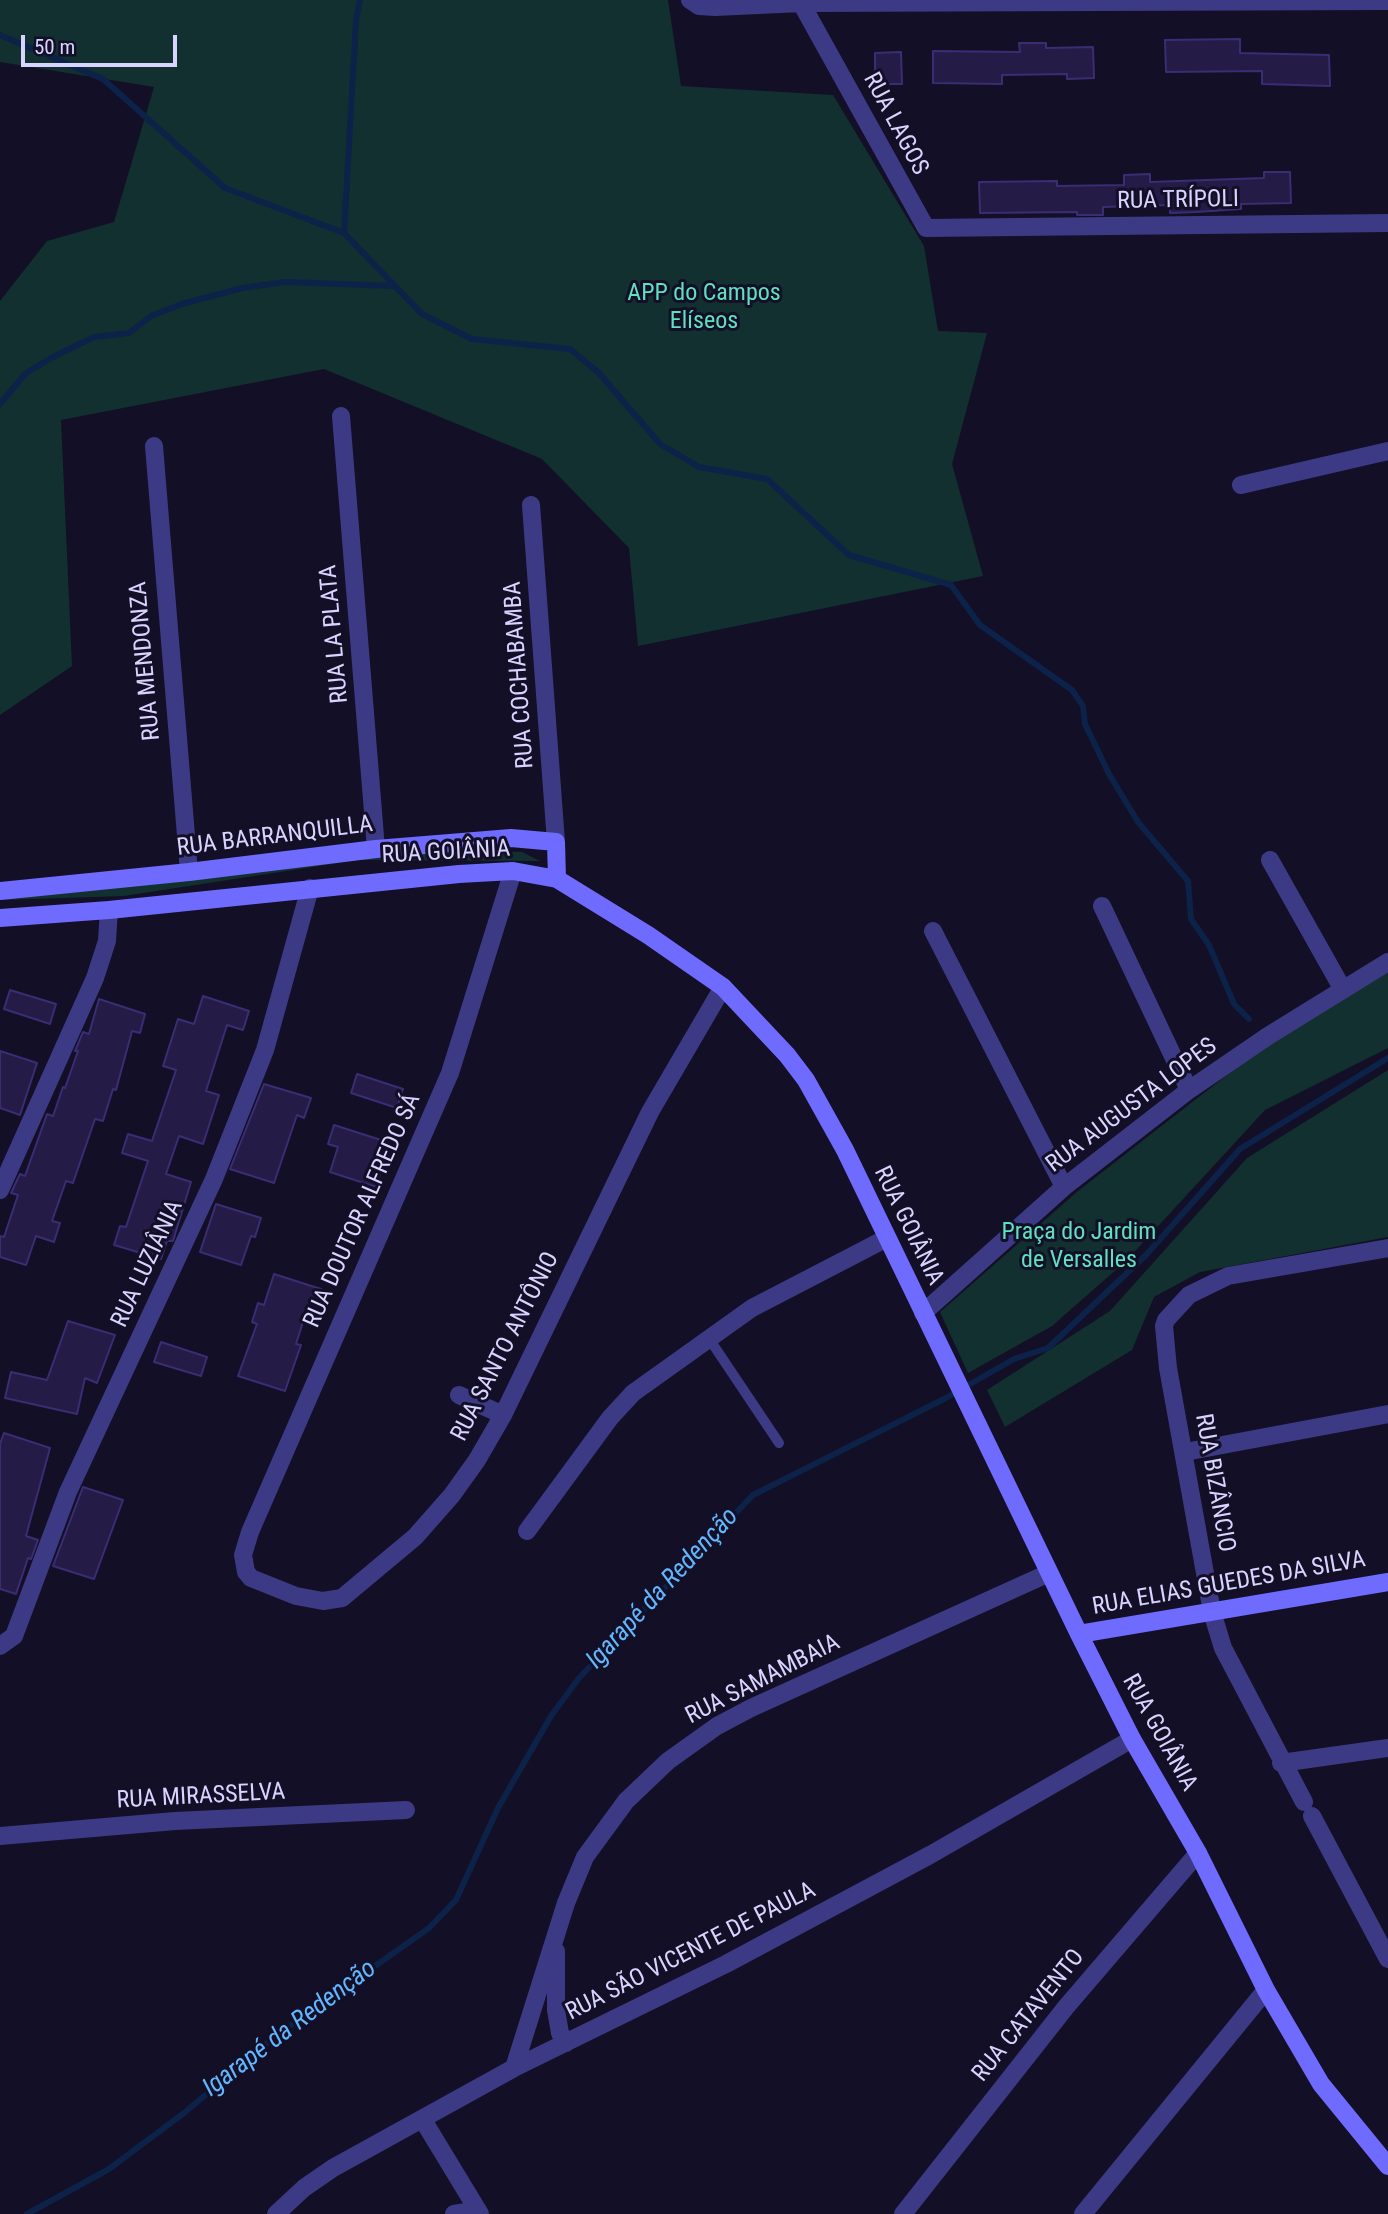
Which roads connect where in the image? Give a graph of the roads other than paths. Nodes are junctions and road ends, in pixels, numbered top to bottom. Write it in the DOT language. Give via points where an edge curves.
graph roads {
  1 [pos="690,0"];
  2 [pos="1388,1"];
  3 [pos="801,3"];
  4 [pos="1388,223"];
  5 [pos="969,228"];
  6 [pos="341,416"];
  7 [pos="154,446"];
  8 [pos="1388,451"];
  9 [pos="1241,485"];
  10 [pos="531,505"];
  11 [pos="556,842"];
  12 [pos="376,849"];
  13 [pos="1270,860"];
  14 [pos="513,871"];
  15 [pos="189,872"];
  16 [pos="556,879"];
  17 [pos="310,888"];
  18 [pos="0,891"];
  19 [pos="1102,906"];
  20 [pos="109,910"];
  21 [pos="0,918"];
  22 [pos="933,931"];
  23 [pos="1388,962"];
  24 [pos="723,988"];
  25 [pos="1342,988"];
  26 [pos="1189,1090"];
  27 [pos="1065,1187"];
  28 [pos="0,1190"];
  29 [pos="887,1238"];
  30 [pos="1388,1248"];
  31 [pos="923,1313"];
  32 [pos="708,1338"];
  33 [pos="458,1395"];
  34 [pos="1388,1414"];
  35 [pos="503,1415"];
  36 [pos="779,1443"];
  37 [pos="1185,1452"];
  38 [pos="527,1531"];
  39 [pos="244,1564"];
  40 [pos="1049,1573"];
  41 [pos="1388,1582"];
  42 [pos="1212,1612"];
  43 [pos="1079,1634"];
  44 [pos="0,1646"];
  45 [pos="1132,1739"];
  46 [pos="1388,1748"];
  47 [pos="1281,1763"];
  48 [pos="406,1810"];
  49 [pos="0,1836"];
  50 [pos="1198,1853"];
  51 [pos="556,1934"];
  52 [pos="1385,1949"];
  53 [pos="1266,1990"];
  54 [pos="566,2043"];
  55 [pos="514,2068"];
  56 [pos="423,2119"];
  57 [pos="1388,2166"];
  58 [pos="479,2212"];
  59 [pos="276,2214"];
  60 [pos="454,2214"];
  61 [pos="903,2214"];
  62 [pos="1083,2214"];
  1 -- 3 [label="street" via="699,6"];
  2 -- 3 [label="street"];
  3 -- 5 [label="street, RUA LAGOS" via="921,225 941,230"];
  4 -- 5 [label="street, RUA TRÍPOLI"];
  6 -- 12 [label="street, RUA LA PLATA"];
  7 -- 15 [label="street, RUA MENDONZA"];
  8 -- 9 [label="street"];
  10 -- 11 [label="street, RUA COCHABAMBA"];
  11 -- 12 [label="street, RUA BARRANQUILLA" via="511,838"];
  11 -- 16 [label="street"];
  12 -- 15 [label="street, RUA BARRANQUILLA"];
  13 -- 25 [label="street"];
  14 -- 16 [label="street, RUA GOIÂNIA"];
  14 -- 17 [label="street, RUA GOIÂNIA"];
  14 -- 39 [label="street, RUA DOUTOR ALFREDO SÁ" via="450,1073 250,1532"];
  15 -- 18 [label="street, RUA BARRANQUILLA"];
  16 -- 24 [label="street, RUA GOIÂNIA" via="656,940"];
  17 -- 20 [label="street, RUA GOIÂNIA"];
  17 -- 44 [label="street, RUA LUZIÂNIA" via="273,1026 214,1179 68,1492 14,1636"];
  19 -- 26 [label="street"];
  20 -- 21 [label="street, RUA GOIÂNIA"];
  20 -- 28 [label="street" via="107,941 95,978"];
  22 -- 27 [label="street"];
  23 -- 25 [label="street, RUA AUGUSTA LOPES"];
  24 -- 29 [label="street, RUA GOIÂNIA" via="799,1069"];
  24 -- 35 [label="street, RUA SANTO ANTÔNIO" via="650,1112"];
  25 -- 26 [label="street, RUA AUGUSTA LOPES"];
  26 -- 27 [label="street, RUA AUGUSTA LOPES"];
  27 -- 31 [label="street, RUA AUGUSTA LOPES"];
  29 -- 31 [label="street, RUA GOIÂNIA"];
  29 -- 32 [label="street" via="793,1286"];
  30 -- 37 [label="street, RUA BIZÂNCIO" via="1228,1276 1198,1288 1166,1320 1166,1358"];
  31 -- 40 [label="street, RUA GOIÂNIA"];
  32 -- 36 [label="lane"];
  32 -- 38 [label="street" via="633,1393"];
  33 -- 35 [label="street"];
  34 -- 37 [label="street"];
  35 -- 39 [label="street, RUA SANTO ANTÔNIO" via="445,1503 415,1537 347,1596 323,1601 296,1596 251,1578"];
  37 -- 42 [label="street, RUA BIZÂNCIO"];
  40 -- 43 [label="street, RUA GOIÂNIA"];
  40 -- 51 [label="street, RUA SAMAMBAIA" via="751,1708 683,1749 626,1801 597,1839 576,1877"];
  41 -- 42 [label="street, RUA ELIAS GUEDES DA SILVA"];
  42 -- 43 [label="street, RUA ELIAS GUEDES DA SILVA"];
  42 -- 47 [label="street, RUA BIZÂNCIO" via="1223,1648"];
  43 -- 45 [label="street, RUA GOIÂNIA"];
  45 -- 50 [label="street, RUA GOIÂNIA"];
  45 -- 54 [label="street, RUA SÃO VICENTE DE PAULA" via="930,1855"];
  46 -- 47 [label="street"];
  47 -- 52 [label="street, RUA BIZÂNCIO"];
  48 -- 49 [label="street, RUA MIRASSELVA" via="175,1821"];
  50 -- 53 [label="street, RUA GOIÂNIA"];
  50 -- 61 [label="street, RUA CATAVENTO" via="1066,2007"];
  51 -- 54 [label="street" via="556,2010"];
  51 -- 55 [label="street, RUA SAMAMBAIA"];
  53 -- 57 [label="street, RUA GOIÂNIA" via="1321,2084"];
  53 -- 62 [label="street"];
  54 -- 55 [label="street, RUA SÃO VICENTE DE PAULA"];
  55 -- 56 [label="street, RUA SÃO VICENTE DE PAULA"];
  56 -- 58 [label="street"];
  56 -- 59 [label="street, RUA SÃO VICENTE DE PAULA" via="333,2168"];
  58 -- 60 [label="street"];
}
